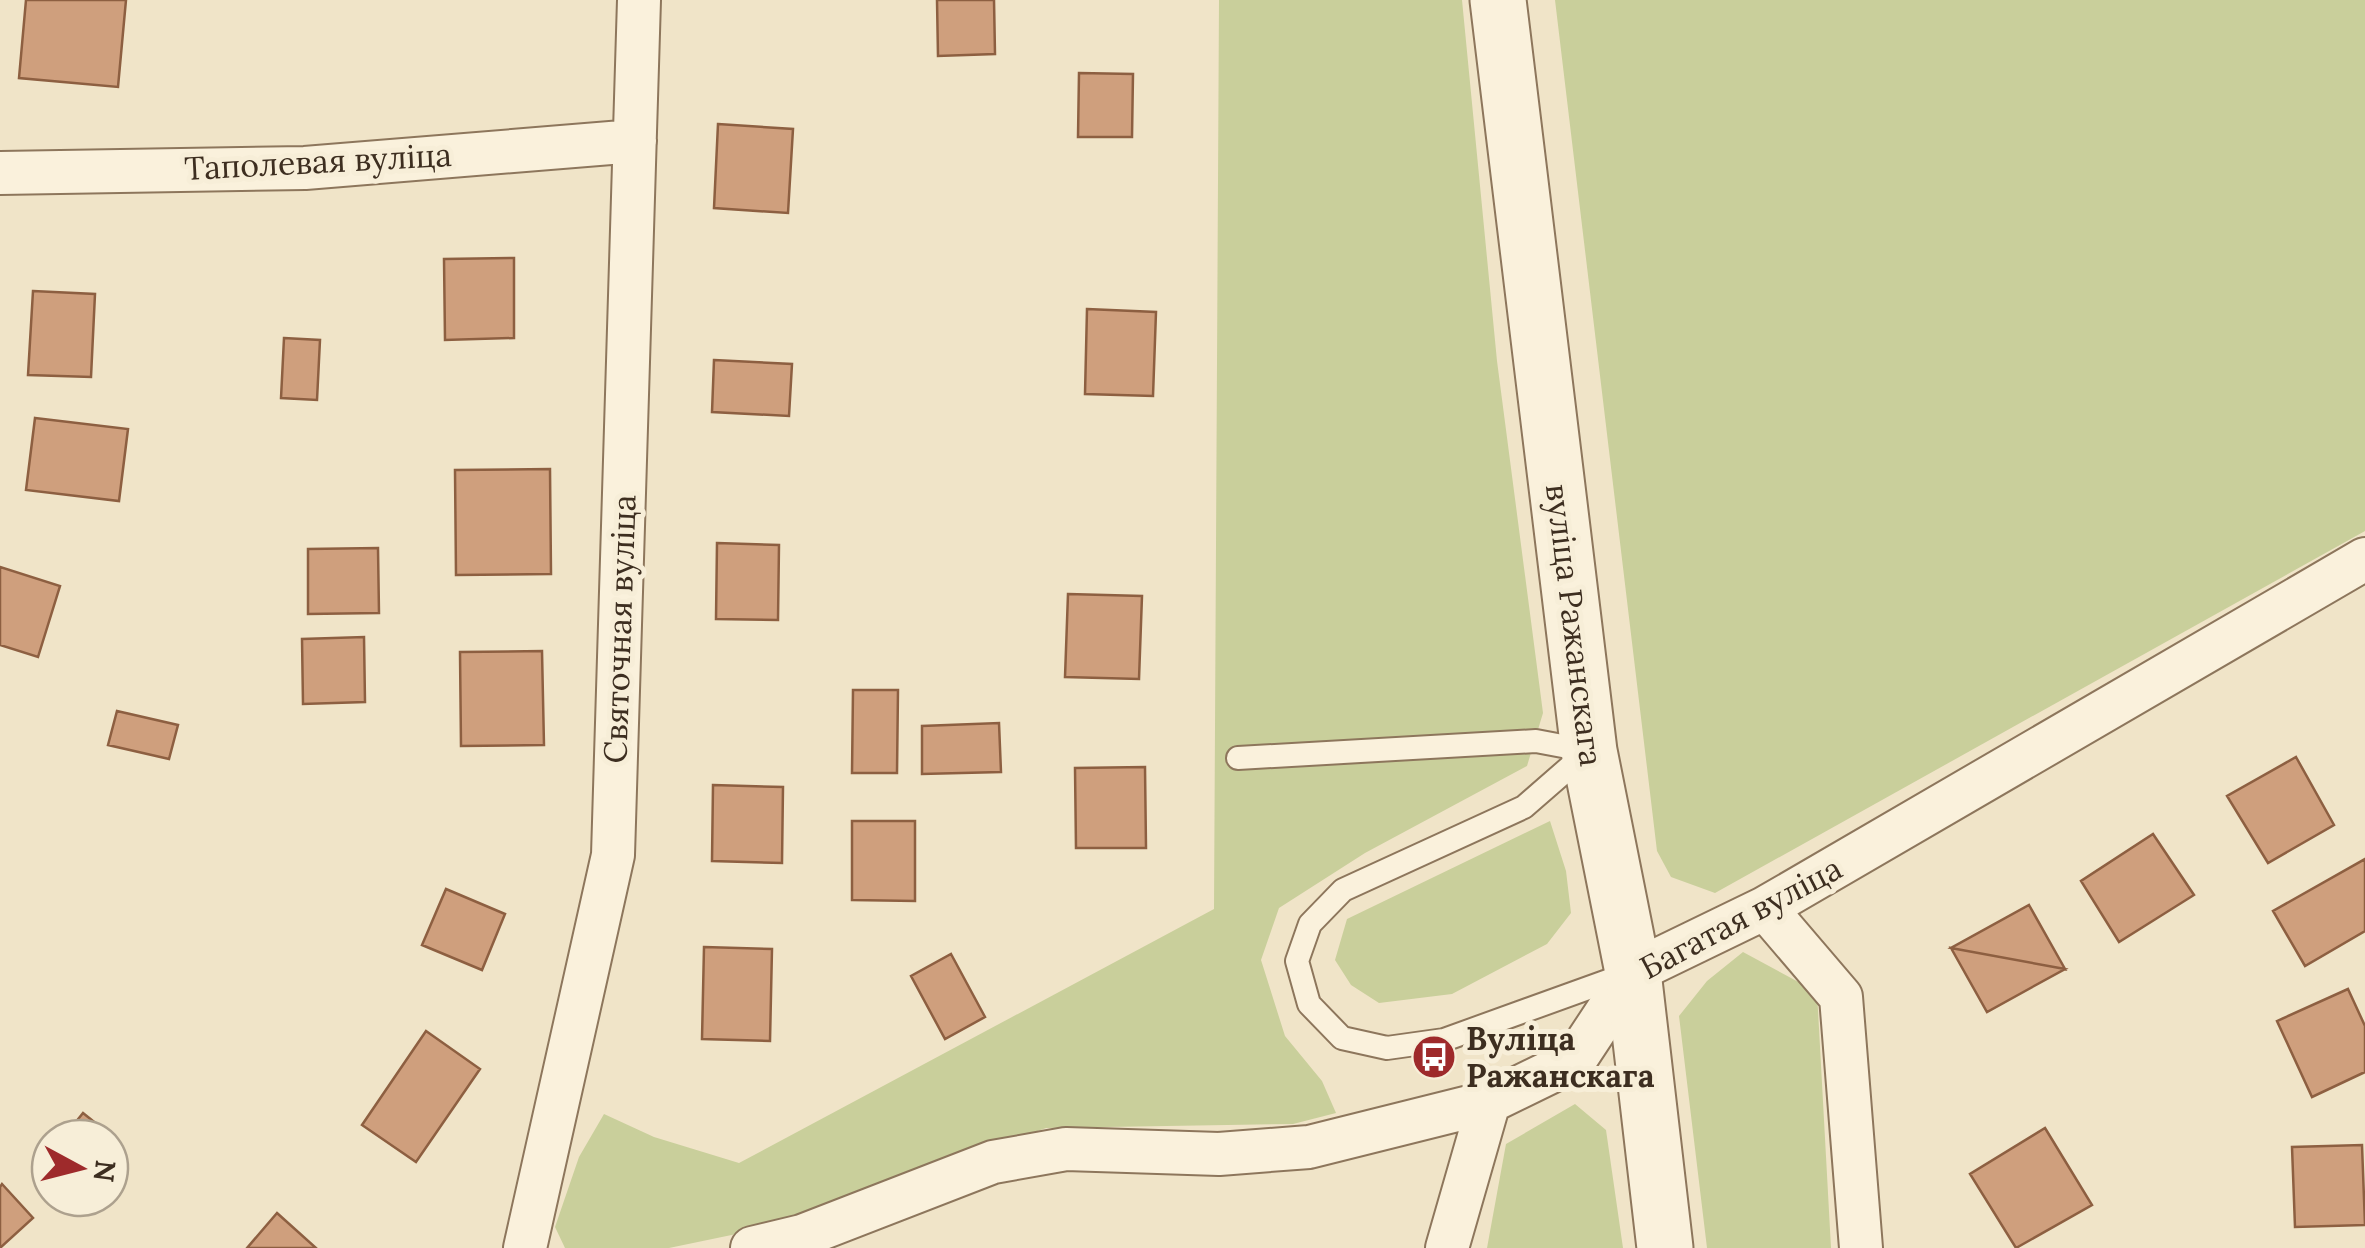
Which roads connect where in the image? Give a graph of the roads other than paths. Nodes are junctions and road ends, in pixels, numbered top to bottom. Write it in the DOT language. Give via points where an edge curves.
graph roads {
  1 [pos="639,0"];
  2 [pos="1498,0"];
  3 [pos="636,141"];
  4 [pos="0,172"];
  5 [pos="2365,559"];
  6 [pos="1588,751"];
  7 [pos="1238,758"];
  8 [pos="1765,908"];
  9 [pos="1633,972"];
  10 [pos="1489,1102"];
  11 [pos="525,1248"];
  12 [pos="752,1248"];
  13 [pos="1447,1248"];
  14 [pos="1664,1248"];
  15 [pos="1860,1248"];
  1 -- 3 [label="street, Святочная вуліца"];
  2 -- 6 [label="street, вуліца Ражанскага"];
  3 -- 4 [label="street, Таполевая вуліца" via="305,168"];
  3 -- 11 [label="street, Святочная вуліца" via="613,855"];
  5 -- 8 [label="street, Багатая вуліца"];
  6 -- 7 [label="lane" via="1536,742"];
  6 -- 9 [label="street, вуліца Ражанскага"];
  6 -- 9 [label="lane" via="1524,808 1343,890 1310,924 1297,961 1309,1004 1342,1038 1388,1048 1444,1040"];
  8 -- 9 [label="street, Багатая вуліца"];
  8 -- 15 [label="street" via="1841,996"];
  9 -- 10 [label="street, Багатая вуліца" via="1575,1060"];
  9 -- 14 [label="street, вуліца Ражанскага"];
  10 -- 12 [label="street, Багатая вуліца" via="1309,1147 1219,1154 1066,1149 993,1162 802,1236"];
  10 -- 13 [label="street"];
}
